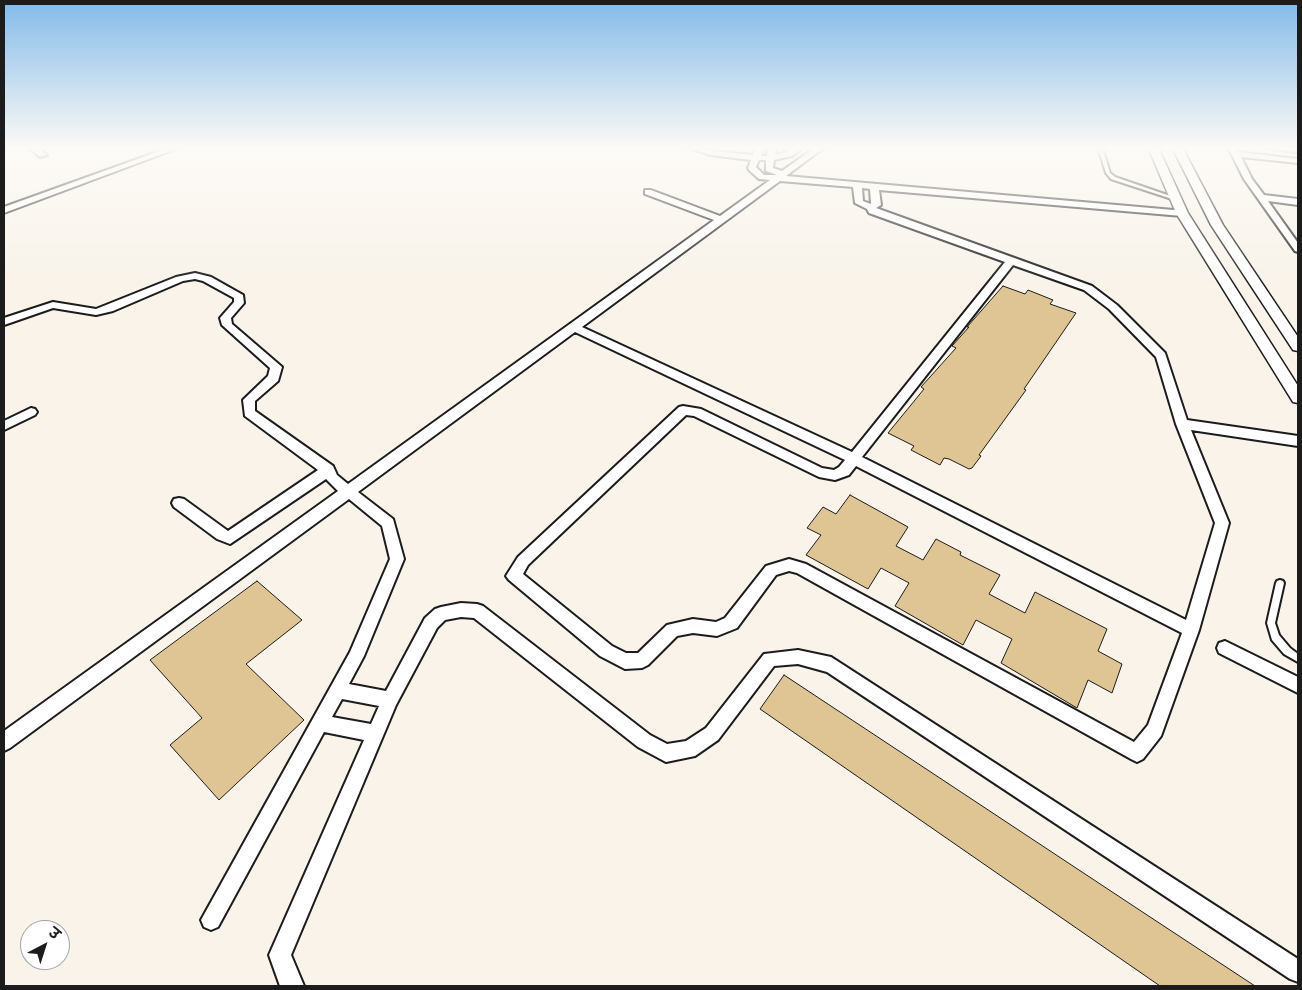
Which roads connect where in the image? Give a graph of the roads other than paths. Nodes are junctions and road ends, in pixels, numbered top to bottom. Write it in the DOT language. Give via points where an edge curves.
graph roads {
  1 [pos="49,193"];
  2 [pos="651,193"];
  3 [pos="758,193"];
  4 [pos="857,193"];
  5 [pos="875,193"];
  6 [pos="967,193"];
  7 [pos="1010,193"];
  8 [pos="1149,193"];
  9 [pos="1172,193"];
  10 [pos="1201,193"];
  11 [pos="1259,193"];
  12 [pos="1263,198"];
  13 [pos="1298,202"];
  14 [pos="1177,205"];
  15 [pos="871,207"];
  16 [pos="4,210"];
  17 [pos="722,220"];
  18 [pos="1297,246"];
  19 [pos="1011,261"];
  20 [pos="4,322"];
  21 [pos="573,327"];
  22 [pos="1298,347"];
  23 [pos="1298,398"];
  24 [pos="31,412"];
  25 [pos="1182,424"];
  26 [pos="4,426"];
  27 [pos="1298,441"];
  28 [pos="854,459"];
  29 [pos="329,470"];
  30 [pos="352,488"];
  31 [pos="179,503"];
  32 [pos="1280,583"];
  33 [pos="1191,630"];
  34 [pos="1225,648"];
  35 [pos="1298,658"];
  36 [pos="1298,685"];
  37 [pos="338,690"];
  38 [pos="390,700"];
  39 [pos="320,723"];
  40 [pos="375,734"];
  41 [pos="4,742"];
  42 [pos="211,920"];
  43 [pos="1298,971"];
  44 [pos="293,986"];
  1 -- 16 [label="street"];
  2 -- 17 [label="street"];
  3 -- 17 [label="street"];
  4 -- 15 [label="street" via="859,203"];
  5 -- 15 [label="street" via="876,205"];
  6 -- 14 [label="street"];
  7 -- 14 [label="street"];
  8 -- 14 [label="lane"];
  9 -- 14 [label="street"];
  10 -- 22 [label="street" via="1217,225"];
  11 -- 12 [label="street"];
  12 -- 13 [label="street"];
  12 -- 18 [label="street"];
  14 -- 23 [label="street"];
  15 -- 19 [label="street" via="872,212"];
  17 -- 21 [label="street"];
  19 -- 25 [label="street" via="1088,288 1113,307 1160,356"];
  19 -- 28 [label="street"];
  20 -- 29 [label="street" via="53,306 96,312 180,279 195,276 207,279 239,297 239,303 225,318 227,325 276,367 274,378 249,400 249,413"];
  21 -- 28 [label="street"];
  21 -- 30 [label="street"];
  24 -- 26 [label="street"];
  25 -- 27 [label="street"];
  25 -- 33 [label="street" via="1222,523"];
  28 -- 33 [label="street"];
  28 -- 33 [label="street" via="844,472 836,475 819,472 697,412 683,410 524,561 514,576 606,650 625,660 642,660 673,630 693,626 718,629 731,623 771,570 788,565 801,568 1137,753 1155,730"];
  29 -- 30 [label="street" via="338,471"];
  29 -- 31 [label="street" via="230,538"];
  30 -- 37 [label="street" via="388,523 397,559"];
  30 -- 41 [label="street"];
  32 -- 35 [label="lane" via="1271,623 1275,638"];
  34 -- 36 [label="street"];
  37 -- 38 [label="street"];
  37 -- 39 [label="street"];
  38 -- 40 [label="street"];
  38 -- 43 [label="street" via="431,624 441,614 461,610 477,611 644,741 666,753 689,750 712,734 770,659 798,656 831,665"];
  39 -- 40 [label="street"];
  39 -- 42 [label="street"];
  40 -- 44 [label="street" via="280,955"];
}
